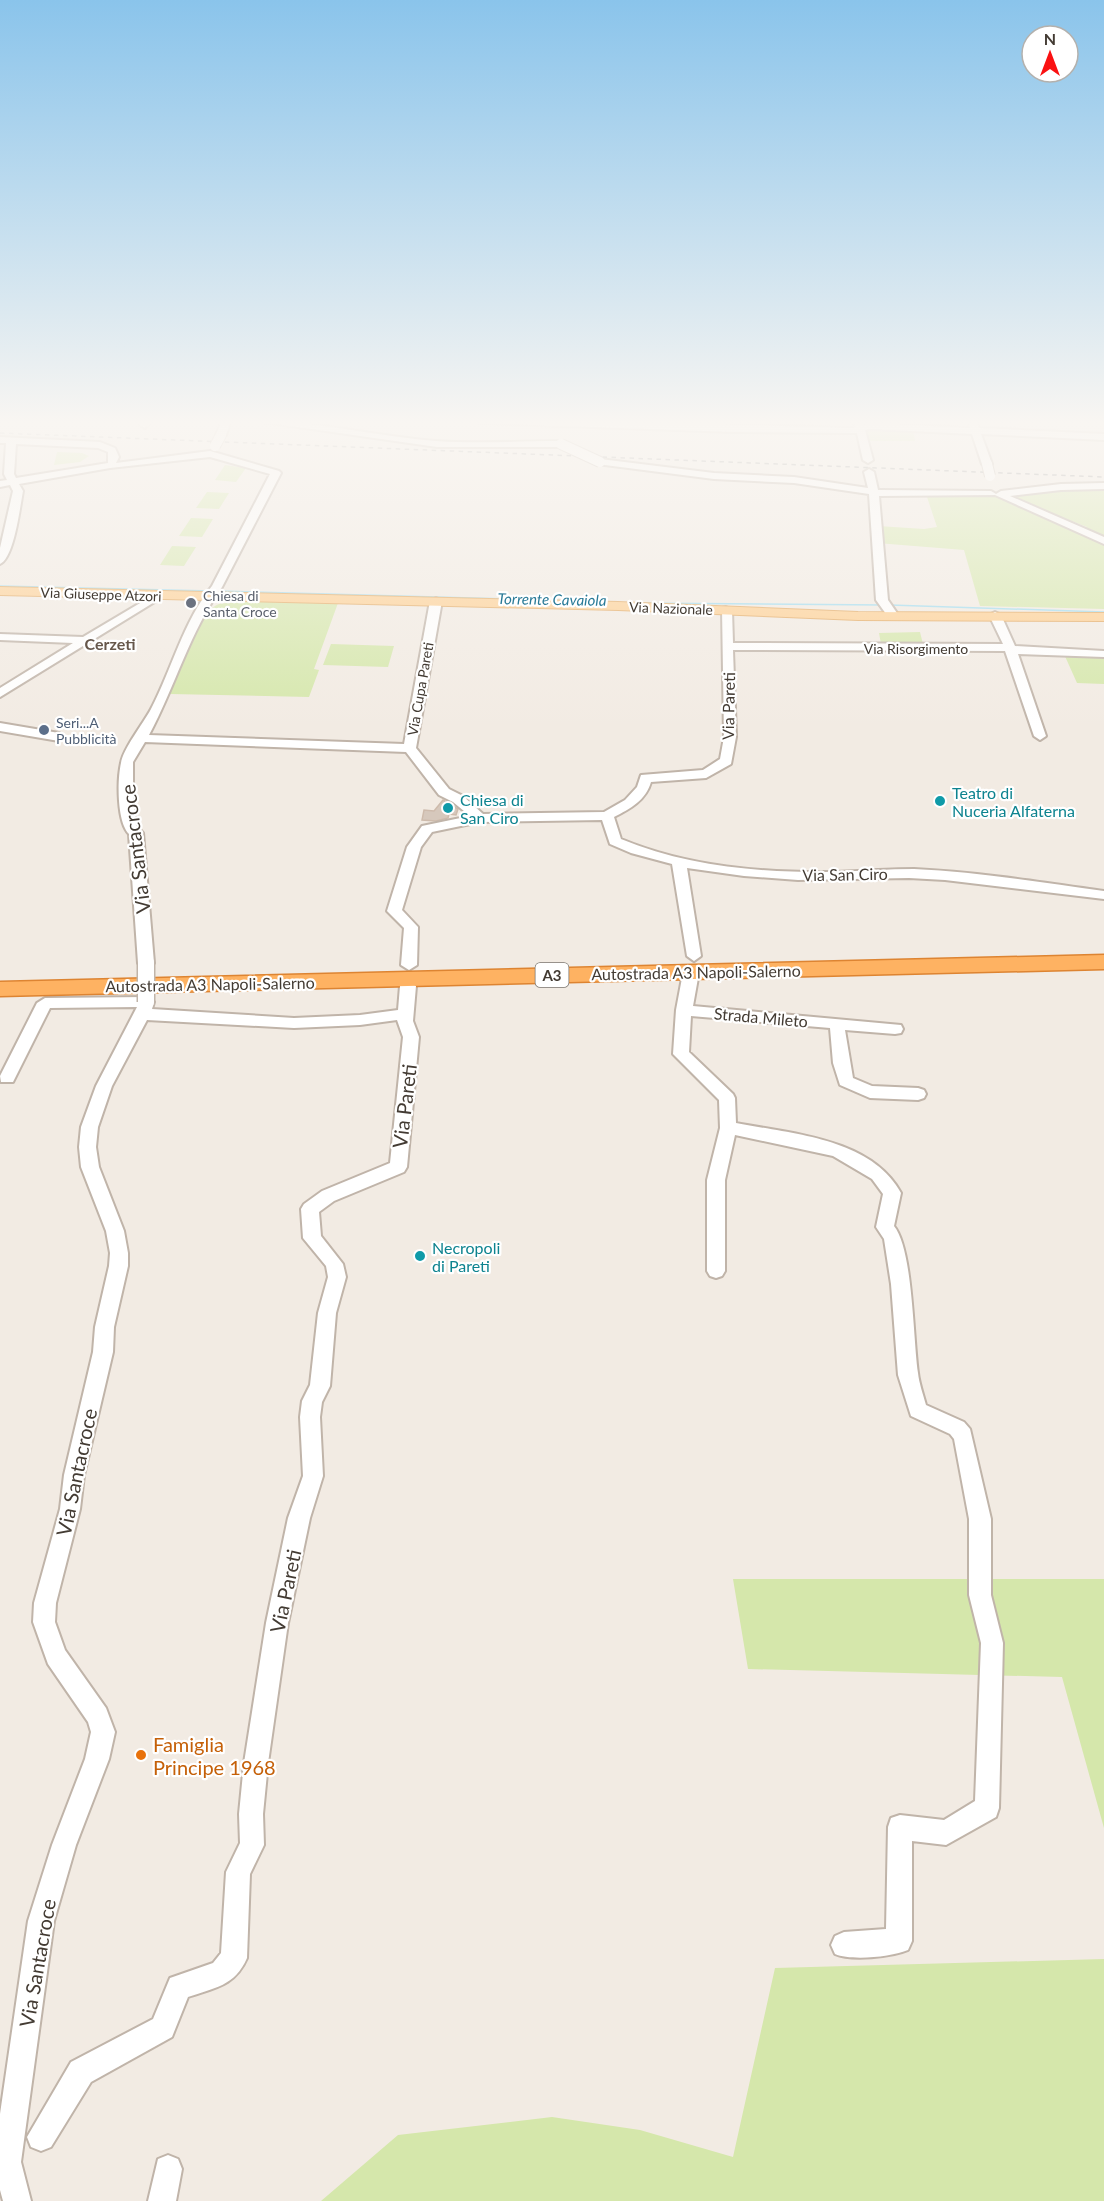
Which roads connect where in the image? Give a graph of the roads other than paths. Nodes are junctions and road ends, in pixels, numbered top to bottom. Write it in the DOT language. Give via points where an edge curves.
graph roads {
  1 [pos="11,523"];
  2 [pos="249,523"];
  3 [pos="878,523"];
  4 [pos="1062,523"];
  5 [pos="1104,541"];
  6 [pos="0,561"];
  7 [pos="0,591"];
  8 [pos="210,593"];
  9 [pos="156,596"];
  10 [pos="436,602"];
  11 [pos="888,609"];
  12 [pos="726,610"];
  13 [pos="995,615"];
  14 [pos="1104,617"];
  15 [pos="877,634"];
  16 [pos="0,637"];
  17 [pos="84,640"];
  18 [pos="728,646"];
  19 [pos="881,648"];
  20 [pos="1010,648"];
  21 [pos="1104,654"];
  22 [pos="0,693"];
  23 [pos="0,727"];
  24 [pos="1040,735"];
  25 [pos="59,737"];
  26 [pos="139,738"];
  27 [pos="410,748"];
  28 [pos="607,816"];
  29 [pos="480,818"];
  30 [pos="679,862"];
  31 [pos="1104,896"];
  32 [pos="1104,953"];
  33 [pos="694,956"];
  34 [pos="1104,962"];
  35 [pos="690,978"];
  36 [pos="0,980"];
  37 [pos="0,989"];
  38 [pos="144,1008"];
  39 [pos="684,1010"];
  40 [pos="406,1014"];
  41 [pos="837,1024"];
  42 [pos="895,1029"];
  43 [pos="21,1048"];
  44 [pos="0,1059"];
  45 [pos="8,1078"];
  46 [pos="918,1094"];
  47 [pos="728,1128"];
  48 [pos="716,1271"];
  49 [pos="844,1945"];
  50 [pos="41,2137"];
  51 [pos="168,2169"];
  52 [pos="17,2201"];
  53 [pos="162,2201"];
  1 -- 6 [label="street"];
  2 -- 8 [label="street, Via Santacroce"];
  3 -- 11 [label="street"];
  4 -- 5 [label="street"];
  7 -- 9 [label="main road, Via Giuseppe Atzori"];
  8 -- 9 [label="main road, Via Giuseppe Atzori"];
  8 -- 10 [label="main road, Via Nazionale"];
  8 -- 26 [label="street, Via Santacroce" via="158,707"];
  9 -- 17 [label="street"];
  10 -- 12 [label="main road, Via Nazionale"];
  10 -- 27 [label="street, Via Cupa Pareti"];
  11 -- 12 [label="main road, Via Nazionale"];
  11 -- 13 [label="main road, Via Nazionale"];
  12 -- 18 [label="street, Via Pareti"];
  13 -- 14 [label="main road, Via Nazionale"];
  13 -- 20 [label="street"];
  15 -- 19 [label="street"];
  16 -- 17 [label="street"];
  17 -- 22 [label="street"];
  18 -- 19 [label="street, Via Risorgimento"];
  18 -- 28 [label="street, Via Pareti" via="730,737 726,761 706,774 646,778 630,803"];
  19 -- 20 [label="street, Via Risorgimento"];
  20 -- 21 [label="street, Via Risorgimento"];
  20 -- 24 [label="street"];
  23 -- 25 [label="street"];
  26 -- 27 [label="street"];
  26 -- 38 [label="street, Via Santacroce, bridge" via="127,762 126,797 129,826 136,833 146,963"];
  27 -- 29 [label="street, Via Cupa Pareti" via="444,792"];
  28 -- 29 [label="street, Via Pareti"];
  28 -- 30 [label="street, Via San Ciro" via="615,840 635,851"];
  29 -- 40 [label="street, Via Pareti" via="427,829 414,847 394,911 411,927"];
  30 -- 31 [label="street, Via San Ciro" via="821,876 922,874"];
  30 -- 33 [label="street"];
  32 -- 36 [label="highway, Autostrada A3 Napoli-Salerno / A3"];
  34 -- 37 [label="highway, Autostrada A3 Napoli-Salerno / A3"];
  35 -- 39 [label="street"];
  38 -- 40 [label="street" via="294,1023"];
  38 -- 43 [label="street" via="45,1003"];
  38 -- 52 [label="street, Via Santacroce" via="98,1102 87,1147 90,1167 117,1237 119,1274 102,1338 103,1352 74,1475 70,1509 45,1603 44,1622 56,1656 98,1716 103,1732 41,1921 6,2162"];
  39 -- 41 [label="street, Strada Mileto"];
  39 -- 47 [label="street" via="681,1054 727,1098"];
  40 -- 50 [label="street, Via Pareti" via="411,1055 398,1167 328,1196 310,1209 312,1238 332,1261 338,1277 327,1313 320,1386 310,1416 313,1476 299,1518 275,1635 254,1783 252,1845 238,1872 234,1958 221,1973 179,1987 164,2028 81,2072"];
  41 -- 42 [label="street, Strada Mileto"];
  41 -- 46 [label="street" via="846,1081 870,1092"];
  43 -- 44 [label="street"];
  43 -- 45 [label="street"];
  47 -- 48 [label="street" via="716,1180"];
  47 -- 49 [label="street" via="838,1151 878,1174 892,1193 885,1227 893,1237 899,1272 908,1375 918,1410 957,1428 963,1435 980,1520 980,1594 992,1643 987,1808 946,1833 900,1827 899,1941"];
  51 -- 53 [label="street"];
}
